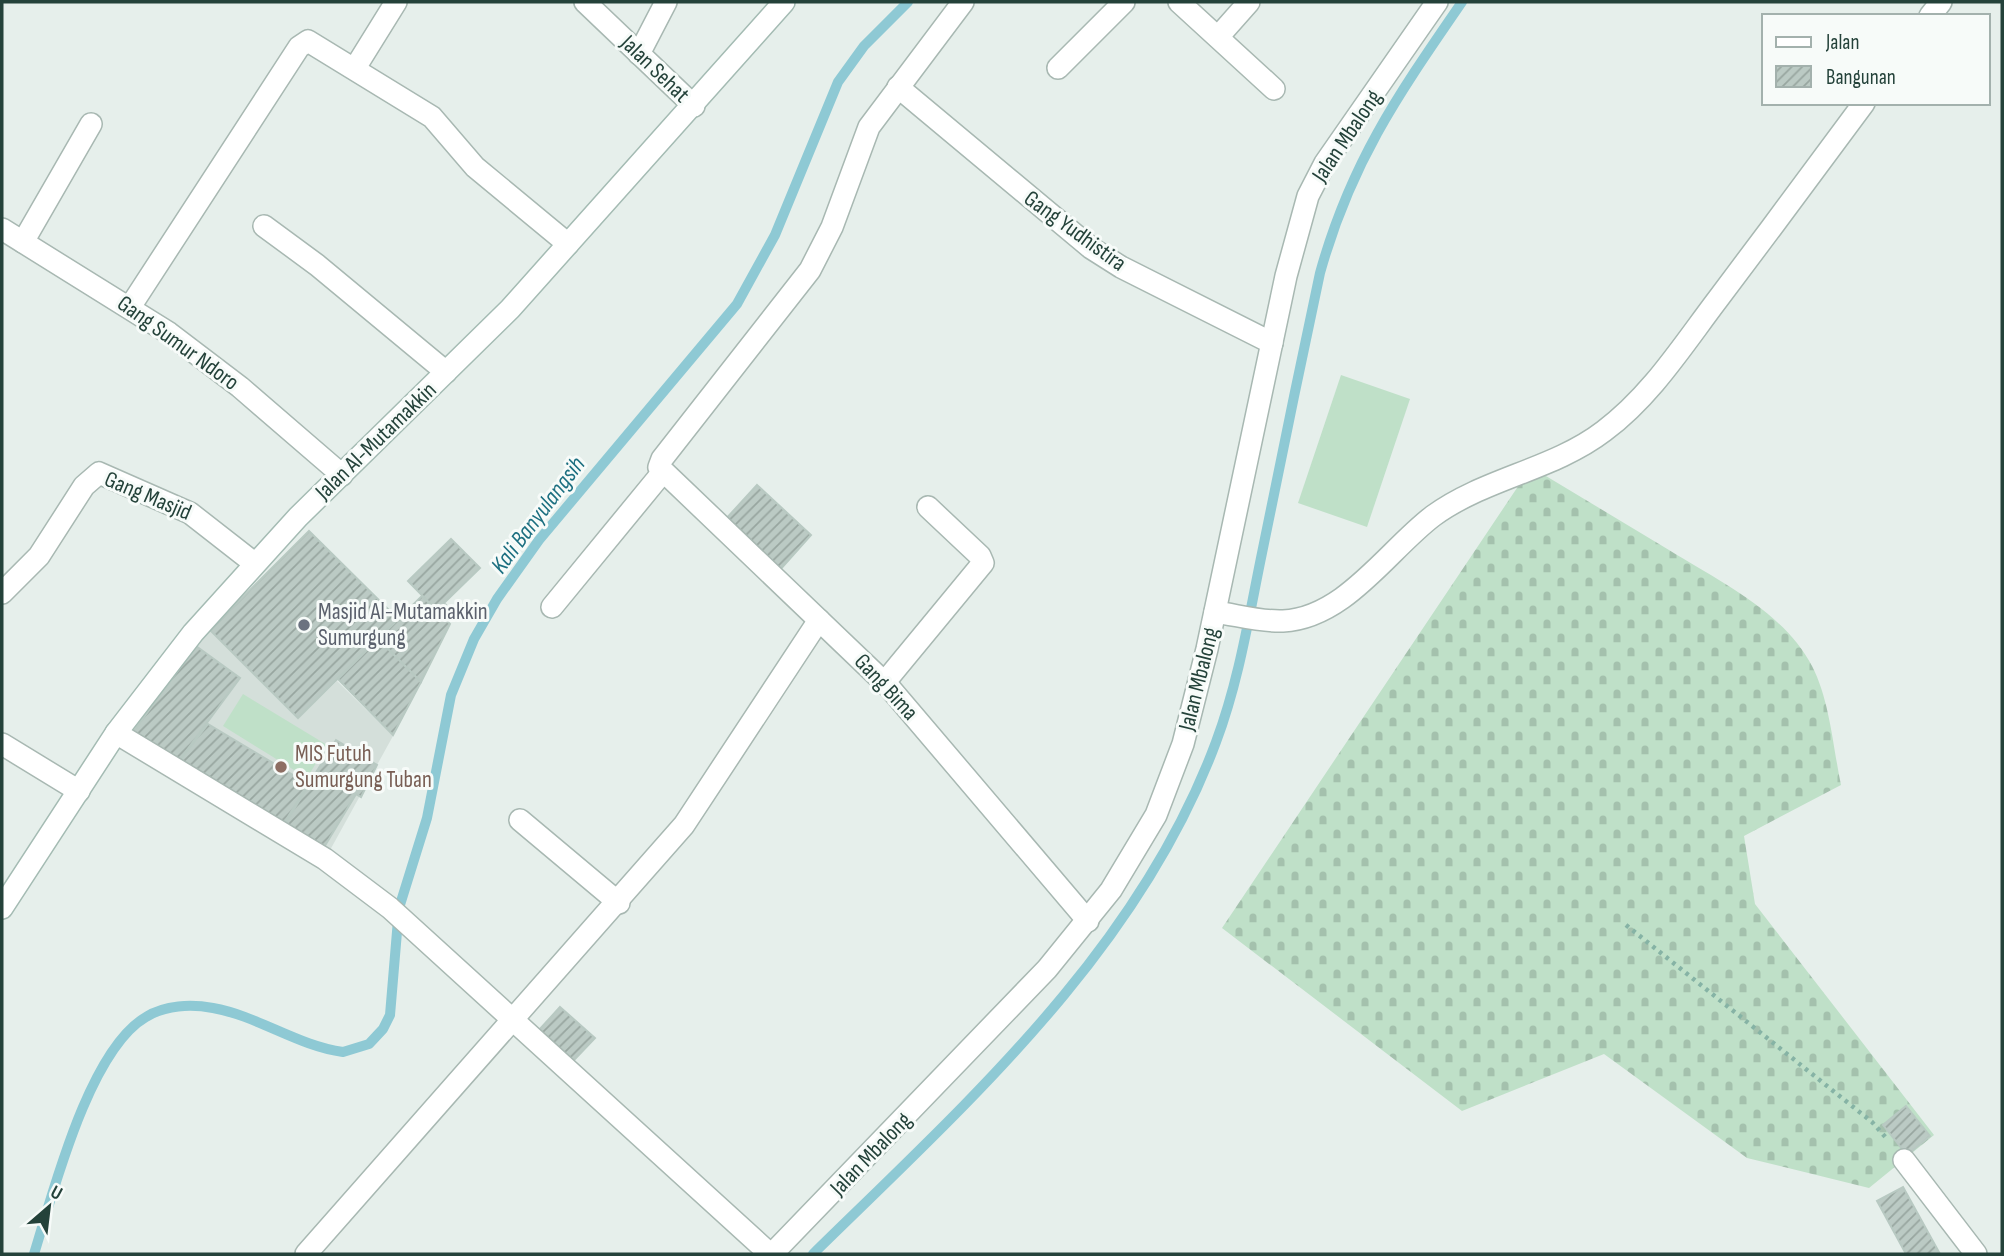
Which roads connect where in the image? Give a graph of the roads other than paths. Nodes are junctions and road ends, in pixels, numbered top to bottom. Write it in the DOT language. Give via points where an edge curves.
graph roads {
  1 [pos="396,2"];
  2 [pos="585,2"];
  3 [pos="666,2"];
  4 [pos="784,2"];
  5 [pos="963,2"];
  6 [pos="1124,2"];
  7 [pos="1179,2"];
  8 [pos="1249,2"];
  9 [pos="1427,5"];
  10 [pos="1218,37"];
  11 [pos="639,54"];
  12 [pos="355,68"];
  13 [pos="1058,68"];
  14 [pos="898,87"];
  15 [pos="1274,89"];
  16 [pos="1863,105"];
  17 [pos="694,106"];
  18 [pos="91,124"];
  19 [pos="264,226"];
  20 [pos="2,229"];
  21 [pos="23,242"];
  22 [pos="568,244"];
  23 [pos="130,307"];
  24 [pos="1272,343"];
  25 [pos="446,372"];
  26 [pos="662,473"];
  27 [pos="342,475"];
  28 [pos="928,506"];
  29 [pos="254,563"];
  30 [pos="2,593"];
  31 [pos="552,607"];
  32 [pos="1223,613"];
  33 [pos="819,620"];
  34 [pos="884,683"];
  35 [pos="116,733"];
  36 [pos="2,744"];
  37 [pos="79,791"];
  38 [pos="520,820"];
  39 [pos="619,903"];
  40 [pos="2,908"];
  41 [pos="1088,921"];
  42 [pos="514,1020"];
  43 [pos="1904,1160"];
  44 [pos="306,1254"];
  45 [pos="771,1254"];
  46 [pos="1976,1254"];
  1 -- 12 [label="street"];
  2 -- 11 [label="street, Jalan Sehat"];
  3 -- 11 [label="street"];
  4 -- 17 [label="street, Jalan Al-Mutamakkin"];
  5 -- 14 [label="street"];
  6 -- 13 [label="street"];
  7 -- 10 [label="street"];
  8 -- 10 [label="street"];
  9 -- 24 [label="street, Jalan Mbalong" via="1313,183 1294,241"];
  10 -- 15 [label="street"];
  11 -- 17 [label="street, Jalan Sehat"];
  12 -- 22 [label="street" via="437,120 475,167"];
  12 -- 23 [label="street" via="311,42 301,45"];
  14 -- 24 [label="street, Gang Yudhistira" via="1064,229 1100,254"];
  14 -- 26 [label="street" via="864,137 819,257 662,458"];
  16 -- 32 [label="street" via="1661,374 1613,424 1573,451 1453,504 1328,606 1298,619"];
  17 -- 22 [label="street, Jalan Al-Mutamakkin"];
  18 -- 21 [label="street"];
  19 -- 25 [label="street"];
  20 -- 21 [label="street, Gang Sumur Ndoro"];
  21 -- 23 [label="street, Gang Sumur Ndoro"];
  22 -- 25 [label="street, Jalan Al-Mutamakkin"];
  23 -- 27 [label="street, Gang Sumur Ndoro" via="240,387"];
  24 -- 32 [label="street, Jalan Mbalong"];
  25 -- 27 [label="street, Jalan Al-Mutamakkin"];
  26 -- 31 [label="street"];
  26 -- 33 [label="street, Gang Bima"];
  27 -- 29 [label="street, Jalan Al-Mutamakkin"];
  28 -- 34 [label="street" via="983,564"];
  29 -- 30 [label="street, Gang Masjid" via="202,520 99,473 84,486 39,556"];
  29 -- 35 [label="street, Jalan Al-Mutamakkin"];
  32 -- 41 [label="street, Jalan Mbalong" via="1170,782 1141,843"];
  33 -- 34 [label="street, Gang Bima"];
  33 -- 39 [label="street" via="691,816"];
  34 -- 41 [label="street, Gang Bima"];
  35 -- 37 [label="street, Jalan Al-Mutamakkin"];
  35 -- 42 [label="street" via="351,877"];
  36 -- 37 [label="street"];
  37 -- 40 [label="street, Jalan Al-Mutamakkin"];
  38 -- 39 [label="street"];
  39 -- 42 [label="street"];
  41 -- 45 [label="street, Jalan Mbalong" via="986,1035"];
  42 -- 44 [label="street"];
  42 -- 45 [label="street"];
  43 -- 46 [label="street"];
}
